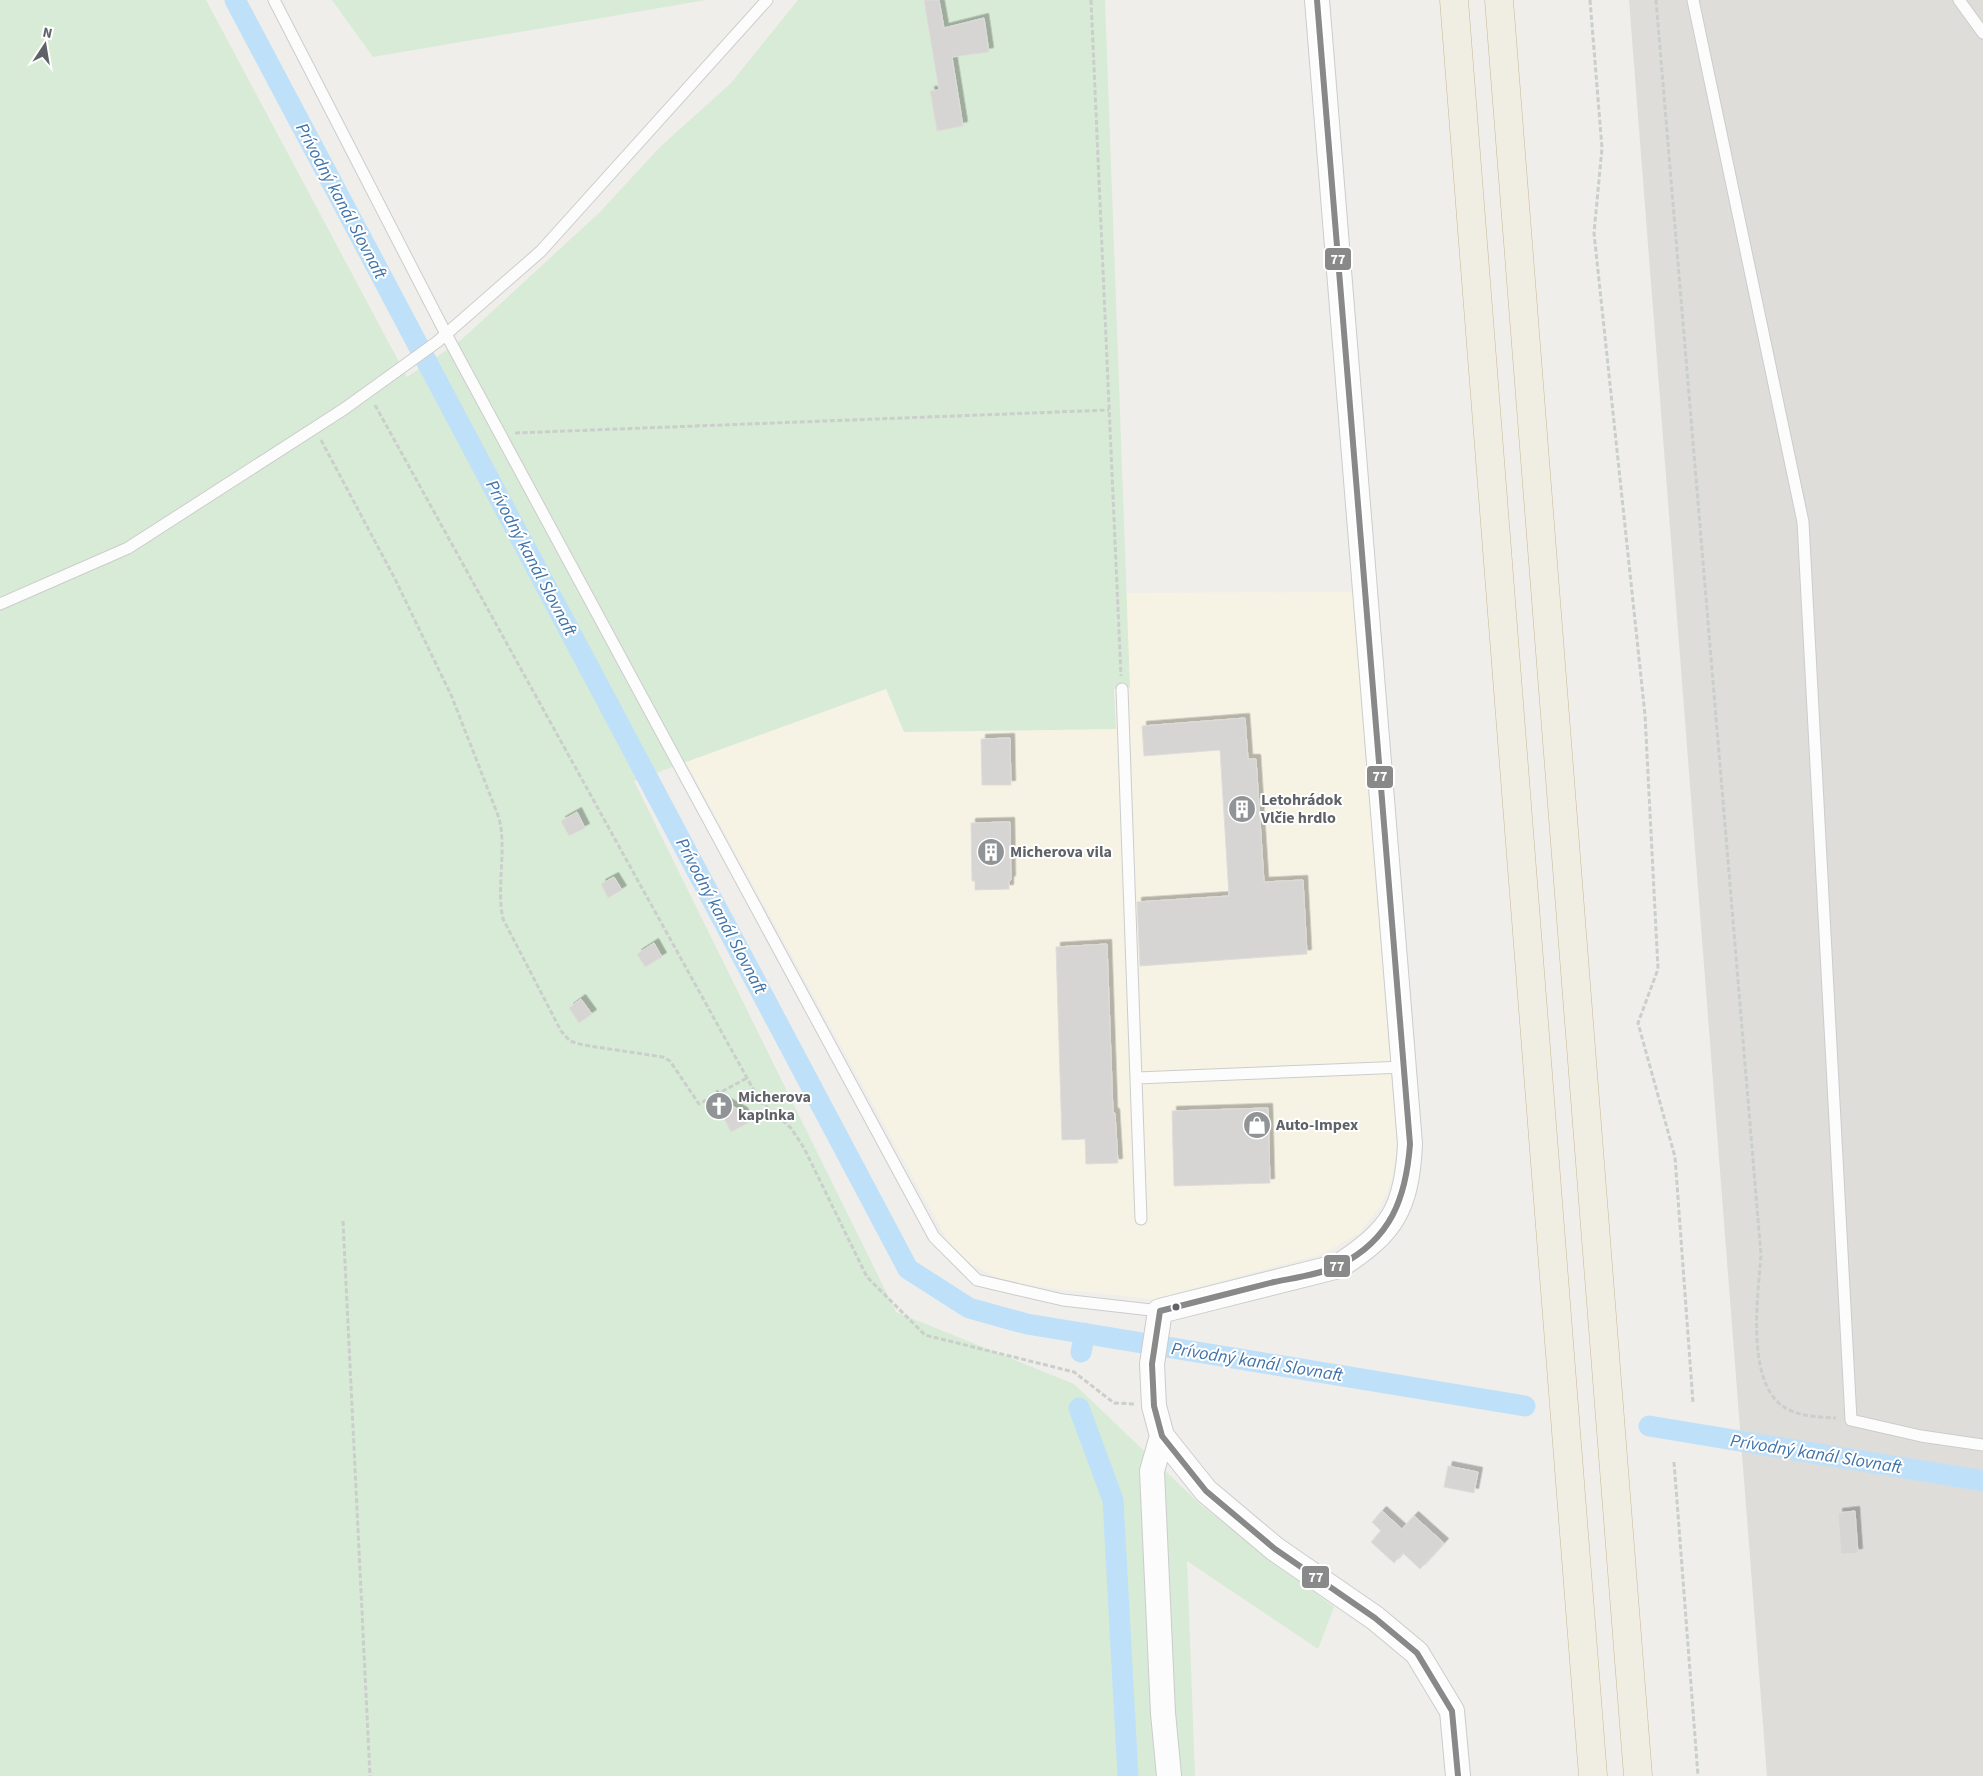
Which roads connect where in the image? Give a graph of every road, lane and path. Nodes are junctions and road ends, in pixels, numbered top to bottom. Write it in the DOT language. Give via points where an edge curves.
graph roads {
  1 [pos="274,0"];
  2 [pos="767,0"];
  3 [pos="1091,0"];
  4 [pos="1317,0"];
  5 [pos="1454,0"];
  6 [pos="1500,0"];
  7 [pos="1590,0"];
  8 [pos="1656,0"];
  9 [pos="1693,0"];
  10 [pos="1959,0"];
  11 [pos="1983,33"];
  12 [pos="446,334"];
  13 [pos="367,392"];
  14 [pos="1109,410"];
  15 [pos="314,426"];
  16 [pos="500,433"];
  17 [pos="0,604"];
  18 [pos="1122,689"];
  19 [pos="1404,1067"];
  20 [pos="747,1078"];
  21 [pos="1137,1078"];
  22 [pos="1141,1219"];
  23 [pos="343,1221"];
  24 [pos="1159,1319"];
  25 [pos="1693,1403"];
  26 [pos="1154,1406"];
  27 [pos="1852,1420"];
  28 [pos="1162,1436"];
  29 [pos="1983,1444"];
  30 [pos="1674,1462"];
  31 [pos="370,1776"];
  32 [pos="1169,1776"];
  33 [pos="1458,1776"];
  34 [pos="1592,1776"];
  35 [pos="1638,1776"];
  36 [pos="1698,1776"];
  1 -- 12 [label="lane"];
  2 -- 12 [label="lane" via="541,251"];
  3 -- 14 [label="path"];
  4 -- 19 [label="street"];
  5 -- 34 [label="highway"];
  6 -- 35 [label="highway"];
  7 -- 25 [label="path" via="1602,148 1594,233 1645,715 1658,969 1638,1023 1675,1157"];
  8 -- 27 [label="path" via="1761,1255 1756,1318 1759,1367 1771,1396 1793,1412"];
  9 -- 27 [label="lane" via="1803,522"];
  10 -- 11 [label="lane"];
  12 -- 13 [label="lane"];
  12 -- 16 [label="lane"];
  13 -- 15 [label="lane"];
  13 -- 20 [label="path"];
  14 -- 16 [label="path"];
  14 -- 18 [label="path"];
  15 -- 17 [label="lane" via="128,548"];
  15 -- 20 [label="path" via="452,697 502,831 500,900 503,919 560,1031 570,1041 583,1045 663,1057 670,1061 699,1104"];
  16 -- 24 [label="lane" via="934,1237 977,1280"];
  18 -- 21 [label="lane"];
  19 -- 21 [label="lane"];
  19 -- 24 [label="street" via="1410,1144 1408,1173 1405,1193 1382,1232 1361,1252 1339,1266"];
  20 -- 26 [label="path" via="760,1101 791,1128 804,1148 867,1277 925,1335 1074,1372 1114,1402"];
  21 -- 22 [label="lane"];
  23 -- 31 [label="path"];
  24 -- 26 [label="street" via="1152,1364"];
  26 -- 28 [label="street"];
  27 -- 29 [label="lane" via="1912,1434"];
  28 -- 32 [label="street" via="1152,1471"];
  28 -- 33 [label="street" via="1206,1491 1274,1549 1375,1618 1417,1653 1452,1711"];
  30 -- 36 [label="path"];
}
